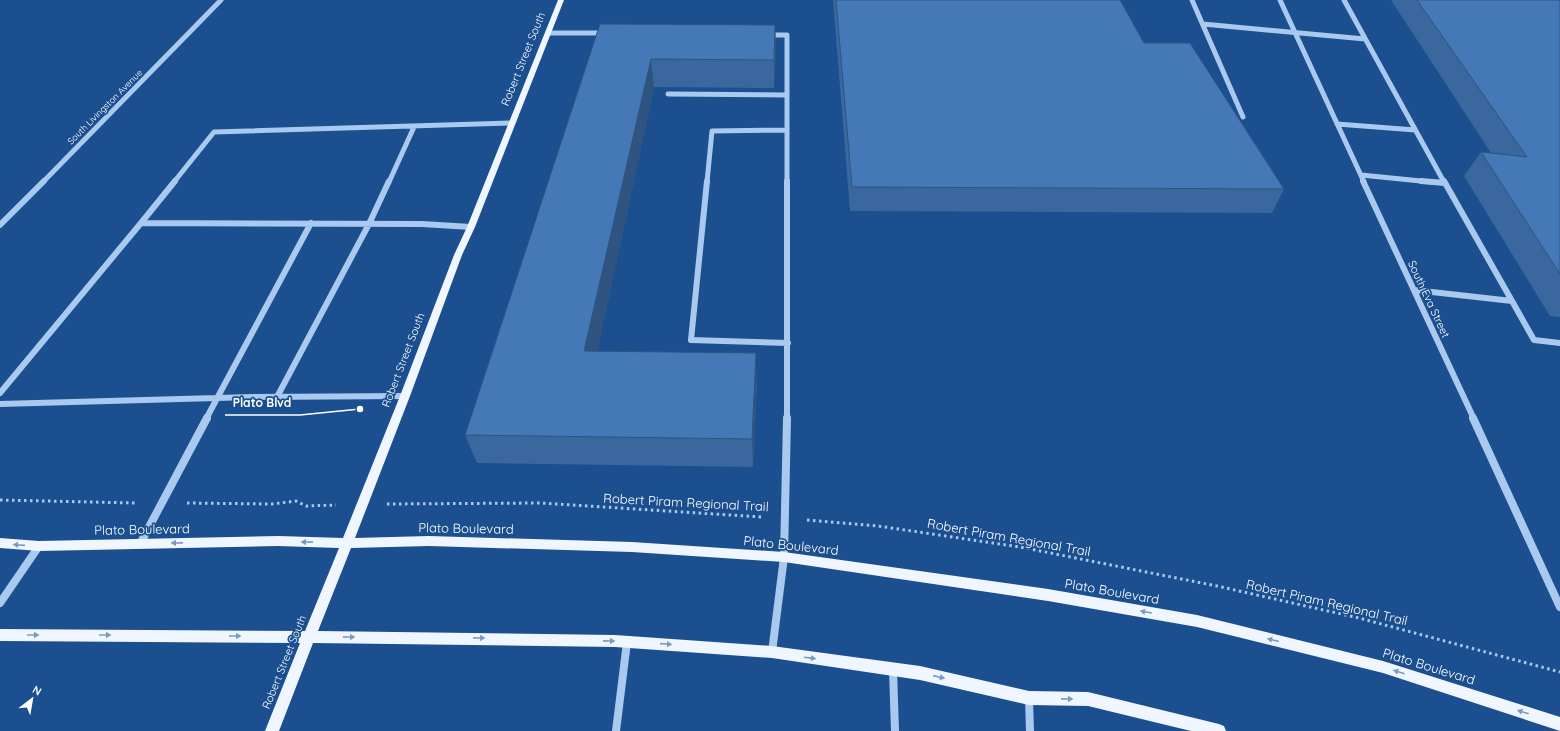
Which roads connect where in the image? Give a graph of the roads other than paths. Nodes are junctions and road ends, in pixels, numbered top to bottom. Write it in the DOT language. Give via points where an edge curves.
graph roads {
  1 [pos="221,0"];
  2 [pos="561,0"];
  3 [pos="1192,0"];
  4 [pos="1280,0"];
  5 [pos="1344,0"];
  6 [pos="1203,24"];
  7 [pos="548,33"];
  8 [pos="615,33"];
  9 [pos="1295,33"];
  10 [pos="764,34"];
  11 [pos="1365,39"];
  12 [pos="668,94"];
  13 [pos="787,95"];
  14 [pos="1243,117"];
  15 [pos="512,123"];
  16 [pos="1337,124"];
  17 [pos="414,126"];
  18 [pos="787,130"];
  19 [pos="1415,130"];
  20 [pos="1361,175"];
  21 [pos="1445,184"];
  22 [pos="141,223"];
  23 [pos="311,223"];
  24 [pos="369,224"];
  25 [pos="0,225"];
  26 [pos="471,226"];
  27 [pos="1414,290"];
  28 [pos="1512,301"];
  29 [pos="788,343"];
  30 [pos="1560,343"];
  31 [pos="0,393"];
  32 [pos="405,396"];
  33 [pos="218,397"];
  34 [pos="277,397"];
  35 [pos="0,404"];
  36 [pos="0,543"];
  37 [pos="346,543"];
  38 [pos="140,544"];
  39 [pos="39,546"];
  40 [pos="784,557"];
  41 [pos="0,603"];
  42 [pos="1560,607"];
  43 [pos="0,635"];
  44 [pos="310,636"];
  45 [pos="627,642"];
  46 [pos="772,652"];
  47 [pos="893,669"];
  48 [pos="1029,698"];
  49 [pos="1560,724"];
  50 [pos="272,731"];
  51 [pos="616,731"];
  52 [pos="895,731"];
  53 [pos="1030,731"];
  54 [pos="1219,731"];
  1 -- 25 [label="street, South Livingston Avenue"];
  2 -- 7 [label="main road, Robert Street South"];
  3 -- 6 [label="street"];
  4 -- 9 [label="street, South Eva Street"];
  5 -- 11 [label="street"];
  6 -- 9 [label="street"];
  6 -- 14 [label="street"];
  7 -- 8 [label="street"];
  7 -- 15 [label="main road, Robert Street South"];
  9 -- 11 [label="street"];
  9 -- 16 [label="street, South Eva Street"];
  10 -- 13 [label="street" via="787,35"];
  11 -- 19 [label="street"];
  12 -- 13 [label="street"];
  13 -- 18 [label="street"];
  15 -- 17 [label="street"];
  15 -- 26 [label="main road, Robert Street South"];
  16 -- 19 [label="street"];
  16 -- 20 [label="street, South Eva Street"];
  17 -- 22 [label="street" via="214,132"];
  17 -- 24 [label="street"];
  18 -- 29 [label="street"];
  18 -- 29 [label="street" via="712,130 691,340"];
  19 -- 21 [label="street"];
  20 -- 21 [label="street"];
  20 -- 27 [label="street, South Eva Street"];
  21 -- 28 [label="street"];
  22 -- 23 [label="street"];
  22 -- 31 [label="street"];
  23 -- 24 [label="street"];
  23 -- 33 [label="street"];
  24 -- 26 [label="street"];
  24 -- 34 [label="street"];
  26 -- 32 [label="main road, Robert Street South"];
  27 -- 28 [label="street"];
  27 -- 42 [label="street, South Eva Street"];
  28 -- 30 [label="street" via="1534,340"];
  29 -- 40 [label="street"];
  32 -- 34 [label="street"];
  32 -- 37 [label="main road, Robert Street South"];
  33 -- 34 [label="street"];
  33 -- 35 [label="street"];
  33 -- 38 [label="street"];
  39 -- 36 [label="main road, Plato Boulevard, one-way"];
  37 -- 38 [label="main road, Plato Boulevard, one-way" via="278,541"];
  37 -- 40 [label="main road, Plato Boulevard" via="429,541 581,545"];
  37 -- 44 [label="main road, Robert Street South"];
  38 -- 39 [label="main road, Plato Boulevard"];
  39 -- 41 [label="street"];
  40 -- 46 [label="street"];
  49 -- 40 [label="main road, Plato Boulevard, one-way" via="1383,667 1197,621 1048,595"];
  43 -- 44 [label="main road, one-way"];
  44 -- 45 [label="main road, one-way"];
  44 -- 50 [label="main road, Robert Street South"];
  45 -- 46 [label="main road, one-way"];
  45 -- 51 [label="street"];
  46 -- 47 [label="main road, one-way"];
  47 -- 48 [label="main road, one-way"];
  47 -- 52 [label="street"];
  48 -- 53 [label="street"];
  48 -- 54 [label="main road, one-way" via="1088,699"];
}
